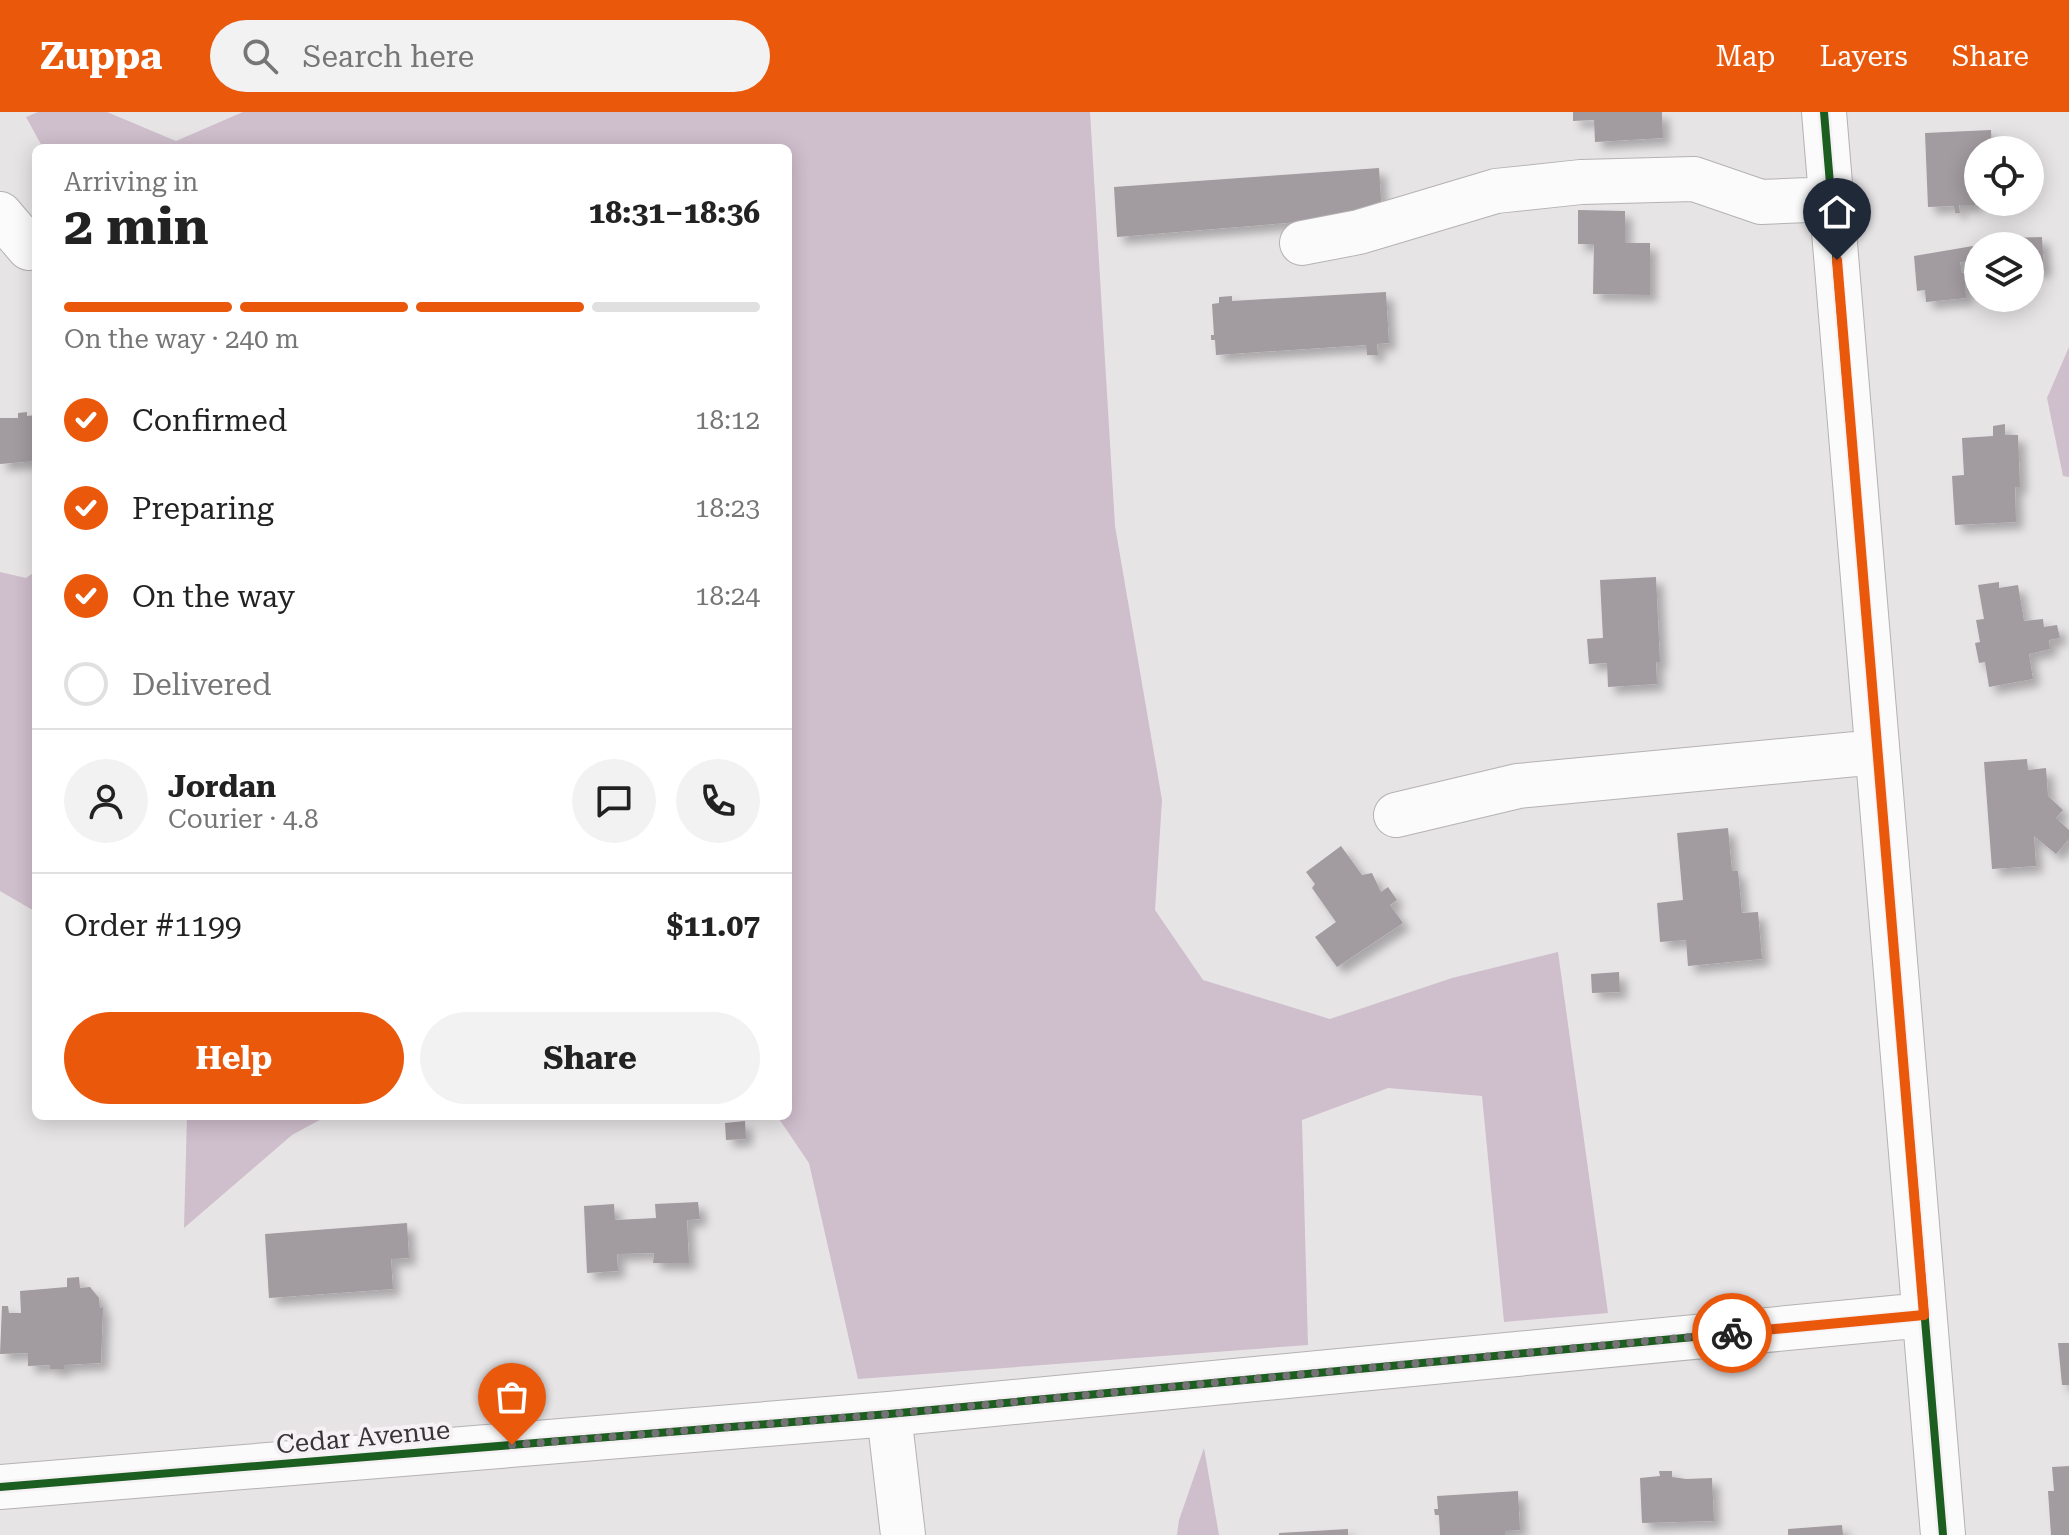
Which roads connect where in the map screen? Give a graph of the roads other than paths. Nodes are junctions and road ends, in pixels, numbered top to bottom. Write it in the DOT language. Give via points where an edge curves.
graph roads {
  1 [pos="1824,112"];
  2 [pos="1832,199"];
  3 [pos="0,214"];
  4 [pos="1302,243"];
  5 [pos="29,248"];
  6 [pos="1877,752"];
  7 [pos="1396,815"];
  8 [pos="1924,1315"];
  9 [pos="889,1414"];
  10 [pos="0,1487"];
  11 [pos="903,1535"];
  12 [pos="1943,1535"];
  1 -- 2 [label="street"];
  2 -- 4 [label="street" via="1761,202 1694,179 1581,182 1496,191 1359,232"];
  2 -- 6 [label="street"];
  3 -- 5 [label="street"];
  6 -- 7 [label="street" via="1518,786"];
  6 -- 8 [label="street"];
  8 -- 9 [label="street, Cedar Avenue"];
  8 -- 12 [label="street"];
  9 -- 10 [label="street, Cedar Avenue"];
  9 -- 11 [label="street"];
}
